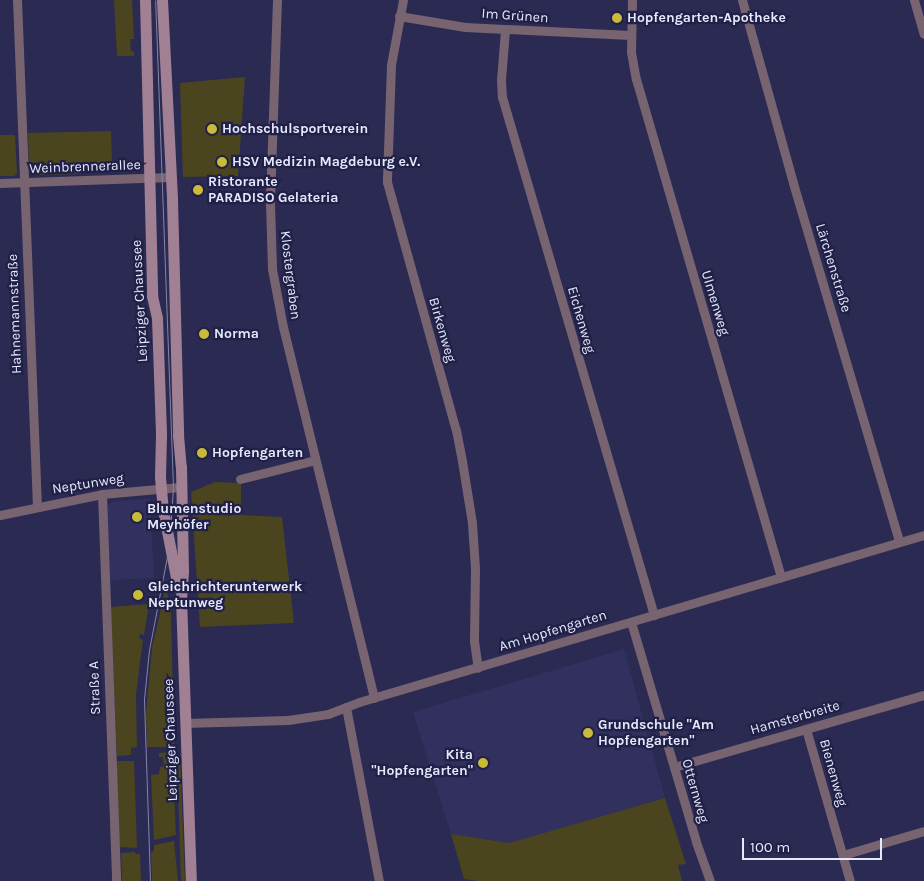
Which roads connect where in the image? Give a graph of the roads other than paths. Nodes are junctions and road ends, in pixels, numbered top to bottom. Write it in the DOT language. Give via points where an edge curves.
graph roads {
  1 [pos="17,0"];
  2 [pos="145,0"];
  3 [pos="162,0"];
  4 [pos="277,0"];
  5 [pos="403,0"];
  6 [pos="632,0"];
  7 [pos="742,0"];
  8 [pos="914,0"];
  9 [pos="399,16"];
  10 [pos="505,30"];
  11 [pos="924,34"];
  12 [pos="630,35"];
  13 [pos="170,177"];
  14 [pos="149,178"];
  15 [pos="24,182"];
  16 [pos="0,183"];
  17 [pos="315,460"];
  18 [pos="240,479"];
  19 [pos="180,487"];
  20 [pos="161,488"];
  21 [pos="102,494"];
  22 [pos="37,507"];
  23 [pos="0,514"];
  24 [pos="924,535"];
  25 [pos="899,542"];
  26 [pos="781,577"];
  27 [pos="181,598"];
  28 [pos="654,614"];
  29 [pos="631,622"];
  30 [pos="478,668"];
  31 [pos="924,695"];
  32 [pos="374,698"];
  33 [pos="346,707"];
  34 [pos="185,723"];
  35 [pos="806,729"];
  36 [pos="674,767"];
  37 [pos="924,831"];
  38 [pos="843,855"];
  39 [pos="116,881"];
  40 [pos="192,881"];
  41 [pos="379,881"];
  42 [pos="710,881"];
  43 [pos="850,881"];
  1 -- 15 [label="street, Hahnemannstraße"];
  2 -- 14 [label="main road, Leipziger Chaussee"];
  3 -- 13 [label="main road, Leipziger Chaussee"];
  4 -- 17 [label="street, Klostergraben" via="271,257 283,327"];
  5 -- 9 [label="street, Birkenweg"];
  6 -- 12 [label="street, Ulmenweg"];
  7 -- 25 [label="street, Lärchenstraße"];
  8 -- 11 [label="street"];
  9 -- 10 [label="street, Im Grünen"];
  9 -- 30 [label="street, Birkenweg" via="390,78 387,182 464,469 472,523 474,641"];
  10 -- 12 [label="street, Im Grünen"];
  10 -- 28 [label="street, Eichenweg" via="502,96"];
  12 -- 26 [label="street, Ulmenweg" via="632,62 641,98"];
  13 -- 14 [label="street, Weinbrennerallee"];
  13 -- 19 [label="main road, Leipziger Chaussee"];
  14 -- 15 [label="street, Weinbrennerallee"];
  14 -- 20 [label="main road, Leipziger Chaussee"];
  15 -- 16 [label="street, Weinbrennerallee"];
  15 -- 22 [label="street, Hahnemannstraße"];
  17 -- 18 [label="street"];
  17 -- 32 [label="street, Klostergraben"];
  19 -- 20 [label="street, Neptunweg"];
  19 -- 27 [label="main road, Leipziger Chaussee"];
  20 -- 21 [label="street, Neptunweg"];
  20 -- 27 [label="main road, Leipziger Chaussee" via="173,569"];
  21 -- 22 [label="street, Neptunweg"];
  21 -- 39 [label="street, Straße A"];
  22 -- 23 [label="street, Neptunweg"];
  24 -- 25 [label="street, Am Hopfengarten"];
  25 -- 26 [label="street, Am Hopfengarten"];
  26 -- 28 [label="street, Am Hopfengarten"];
  27 -- 34 [label="main road, Leipziger Chaussee"];
  28 -- 29 [label="street, Am Hopfengarten"];
  29 -- 30 [label="street, Am Hopfengarten"];
  29 -- 36 [label="street, Otternweg"];
  30 -- 32 [label="street, Am Hopfengarten"];
  31 -- 35 [label="street, Hamsterbreite"];
  32 -- 33 [label="street, Am Hopfengarten"];
  33 -- 34 [label="street, Am Hopfengarten" via="299,719"];
  33 -- 41 [label="street"];
  34 -- 40 [label="main road, Leipziger Chaussee"];
  35 -- 36 [label="street, Hamsterbreite"];
  35 -- 38 [label="street, Bienenweg"];
  36 -- 42 [label="street, Otternweg"];
  37 -- 38 [label="street"];
  38 -- 43 [label="street, Bienenweg"];
}
